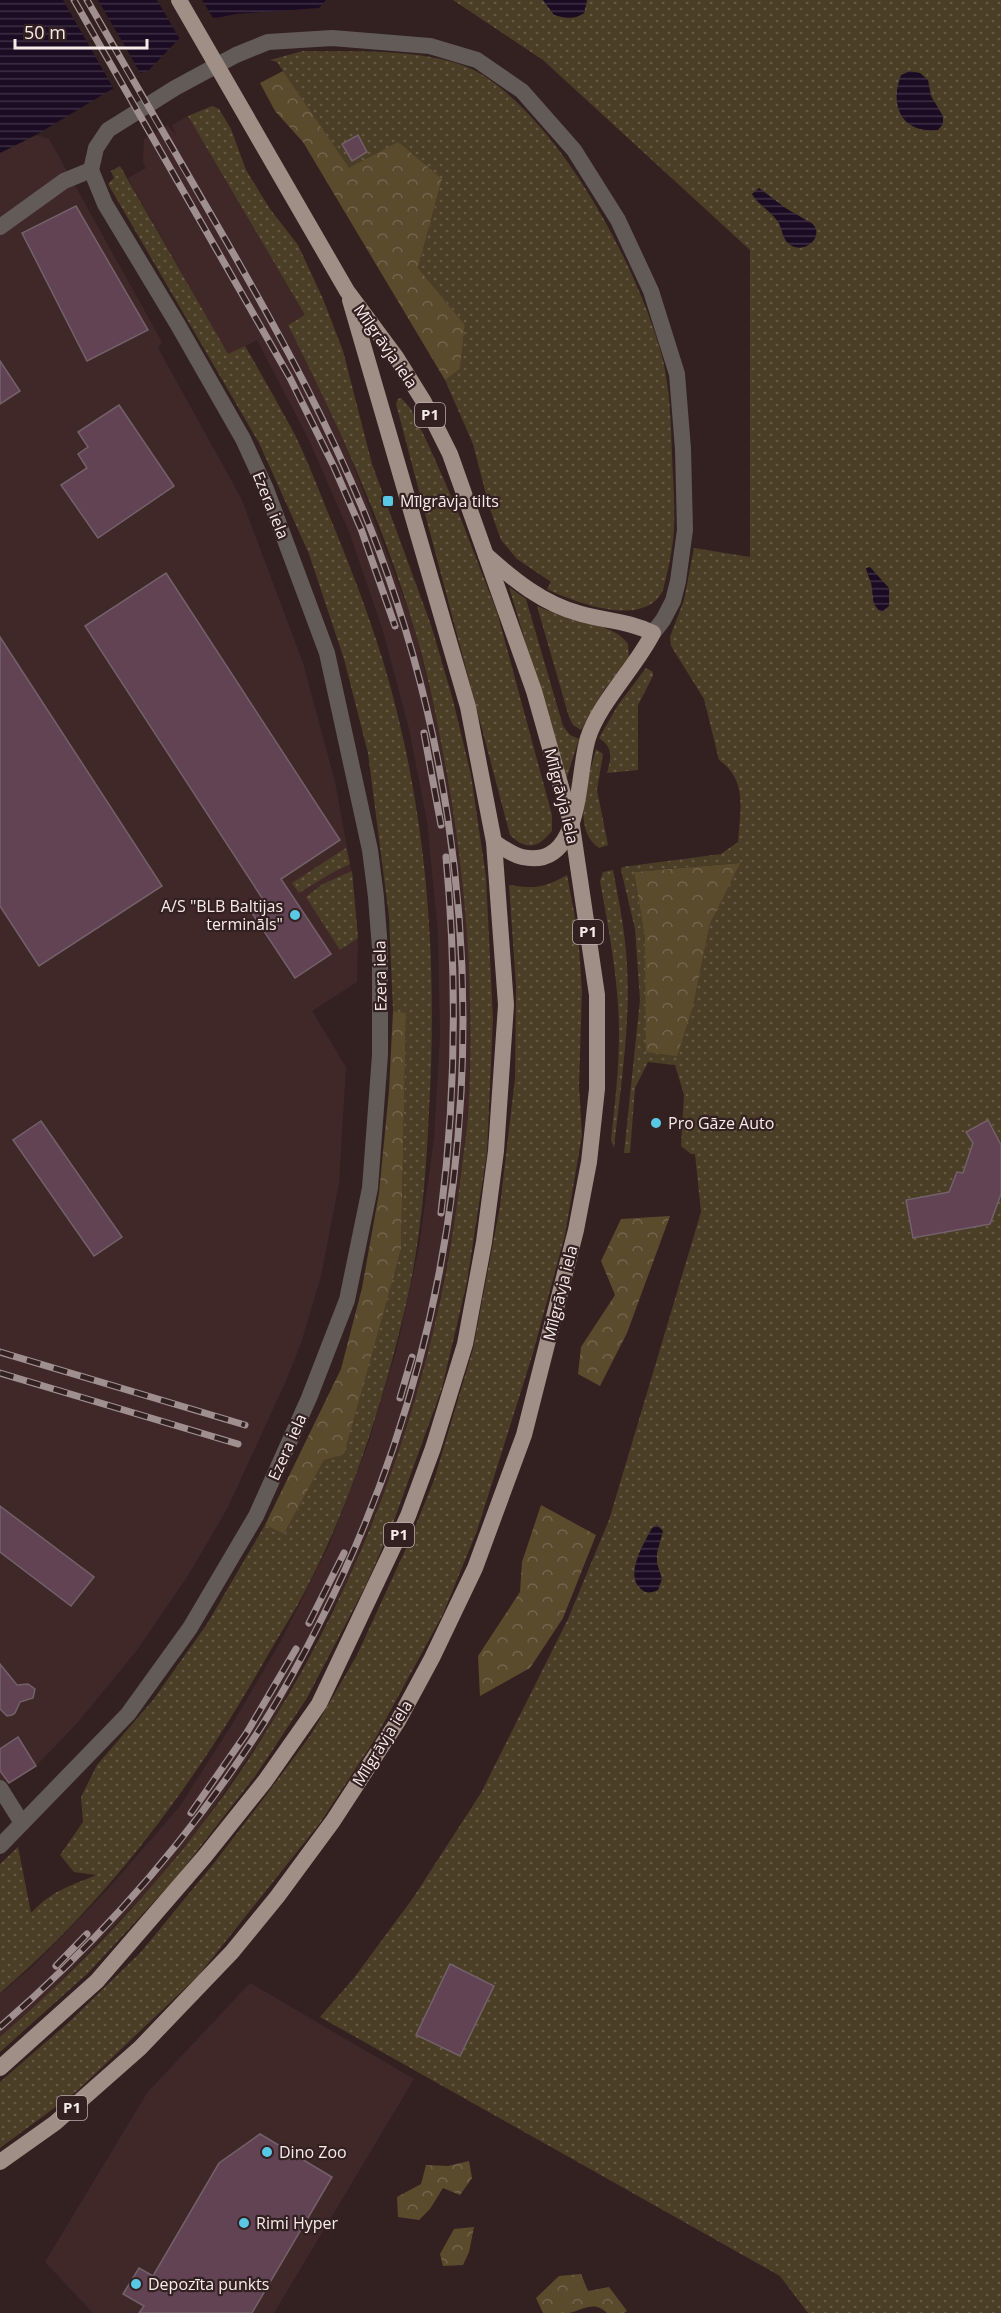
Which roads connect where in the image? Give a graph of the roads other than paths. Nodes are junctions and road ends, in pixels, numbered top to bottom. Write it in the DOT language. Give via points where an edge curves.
graph roads {
  1 [pos="179,0"];
  2 [pos="91,170"];
  3 [pos="0,227"];
  4 [pos="347,291"];
  5 [pos="485,554"];
  6 [pos="653,633"];
  7 [pos="572,826"];
  8 [pos="494,842"];
  9 [pos="0,1788"];
  10 [pos="22,1823"];
  11 [pos="0,1846"];
  12 [pos="0,2068"];
  13 [pos="0,2162"];
  1 -- 4 [label="main road, Mīlgrāvja iela / P1"];
  2 -- 3 [label="street" via="64,182"];
  2 -- 6 [label="street" via="96,148 108,130 206,71 268,42 332,38 430,46 477,60 522,91 574,150 618,220 651,291 677,374 685,530 672,601"];
  2 -- 10 [label="street, Ezera iela" via="105,204 243,439 266,489 327,653 370,850 380,950 380,1055 370,1188 347,1299 309,1398 256,1516 190,1628 128,1714"];
  4 -- 5 [label="main road, Mīlgrāvja iela / P1" via="424,402 450,454"];
  4 -- 8 [label="main road, Mīlgrāvja iela / P1" via="468,706"];
  5 -- 6 [label="main road" via="514,580 558,606 579,614 636,624"];
  5 -- 7 [label="main road, Mīlgrāvja iela / P1" via="534,691"];
  6 -- 7 [label="main road" via="588,737"];
  7 -- 8 [label="main road" via="562,846 542,859 520,857"];
  7 -- 13 [label="main road, Mīlgrāvja iela / P1" via="597,995 599,1054 593,1132 576,1230 524,1435 475,1568 398,1721 333,1821 277,1897 232,1952 140,2048 55,2123"];
  8 -- 12 [label="main road, Mīlgrāvja iela / P1" via="506,1005 486,1231 465,1344 434,1448 408,1516 319,1704 265,1781 97,1981"];
  9 -- 10 [label="street"];
  10 -- 11 [label="street, Ezera iela"];
}
